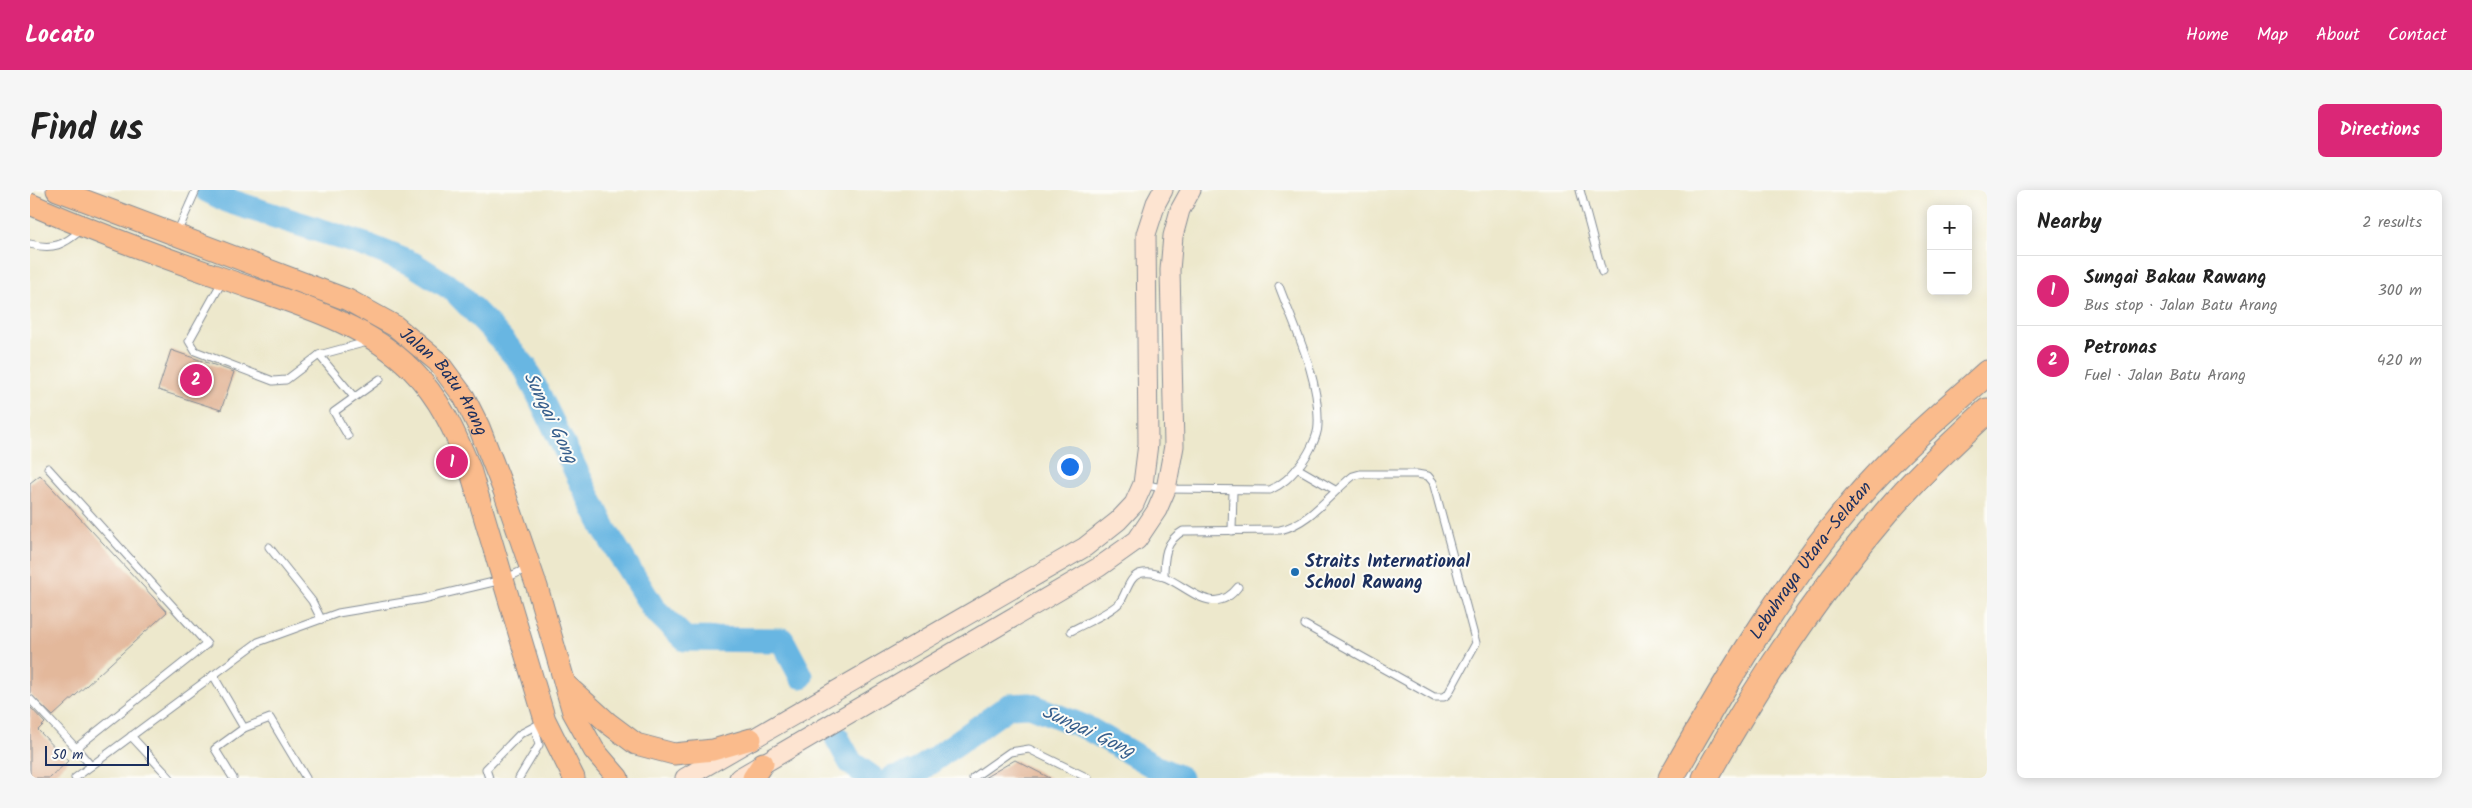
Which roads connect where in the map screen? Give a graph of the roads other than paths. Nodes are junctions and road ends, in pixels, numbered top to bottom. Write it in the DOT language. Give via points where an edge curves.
graph roads {
  1 [pos="57,190"];
  2 [pos="196,190"];
  3 [pos="1163,190"];
  4 [pos="1191,190"];
  5 [pos="1580,190"];
  6 [pos="30,204"];
  7 [pos="84,227"];
  8 [pos="176,236"];
  9 [pos="30,244"];
  10 [pos="1602,272"];
  11 [pos="224,279"];
  12 [pos="1279,286"];
  13 [pos="375,340"];
  14 [pos="319,355"];
  15 [pos="1987,373"];
  16 [pos="380,379"];
  17 [pos="354,397"];
  18 [pos="1987,411"];
  19 [pos="348,436"];
  20 [pos="48,468"];
  21 [pos="1297,468"];
  22 [pos="1143,484"];
  23 [pos="1166,490"];
  24 [pos="1335,490"];
  25 [pos="1233,491"];
  26 [pos="1232,530"];
  27 [pos="269,547"];
  28 [pos="530,567"];
  29 [pos="1164,577"];
  30 [pos="502,580"];
  31 [pos="1238,587"];
  32 [pos="321,619"];
  33 [pos="1305,625"];
  34 [pos="1071,631"];
  35 [pos="213,675"];
  36 [pos="563,682"];
  37 [pos="30,699"];
  38 [pos="540,724"];
  39 [pos="244,728"];
  40 [pos="132,736"];
  41 [pos="751,739"];
  42 [pos="76,748"];
  43 [pos="91,766"];
  44 [pos="758,771"];
  45 [pos="75,778"];
  46 [pos="170,778"];
  47 [pos="233,778"];
  48 [pos="306,778"];
  49 [pos="490,778"];
  50 [pos="519,778"];
  51 [pos="574,778"];
  52 [pos="618,778"];
  53 [pos="685,778"];
  54 [pos="739,778"];
  55 [pos="974,778"];
  56 [pos="1088,778"];
  57 [pos="1671,778"];
  58 [pos="1705,778"];
  1 -- 8 [label="main road, Jalan Batu Arang"];
  2 -- 8 [label="lane"];
  3 -- 22 [label="street" via="1146,234 1148,444"];
  4 -- 23 [label="street" via="1180,210 1173,236 1170,270 1174,446"];
  5 -- 10 [label="lane"];
  6 -- 7 [label="main road, Jalan Batu Arang"];
  7 -- 9 [label="lane" via="67,242 45,248"];
  7 -- 11 [label="main road, Jalan Batu Arang"];
  8 -- 28 [label="main road, Jalan Batu Arang" via="348,300 395,326 438,362 464,396 479,426"];
  11 -- 13 [label="main road, Jalan Batu Arang" via="315,310"];
  11 -- 14 [label="lane" via="189,340 195,351 273,381 286,380"];
  12 -- 21 [label="lane" via="1314,388 1318,426 1305,458"];
  13 -- 14 [label="lane"];
  13 -- 30 [label="main road, Jalan Batu Arang" via="410,368 436,398 454,430 470,469"];
  14 -- 17 [label="lane"];
  15 -- 57 [label="highway, Lebuhraya Utara–Selatan" via="1868,485 1798,574 1716,697"];
  16 -- 17 [label="lane"];
  17 -- 19 [label="lane" via="334,412"];
  18 -- 58 [label="highway, Lebuhraya Utara–Selatan" via="1886,513 1824,590 1745,707"];
  20 -- 42 [label="lane" via="207,644"];
  21 -- 24 [label="lane"];
  21 -- 25 [label="lane" via="1283,484 1270,490"];
  22 -- 23 [label="lane"];
  22 -- 41 [label="street" via="1134,504 1085,547"];
  23 -- 25 [label="lane"];
  23 -- 44 [label="street" via="1138,540 1099,567"];
  24 -- 26 [label="lane" via="1292,528"];
  24 -- 33 [label="lane" via="1360,474 1428,476 1433,482 1476,643 1448,694 1439,698"];
  25 -- 26 [label="lane"];
  26 -- 29 [label="lane" via="1183,531 1173,536 1164,555"];
  27 -- 32 [label="lane" via="312,601"];
  28 -- 30 [label="lane"];
  28 -- 36 [label="main road, Jalan Batu Arang"];
  29 -- 31 [label="lane" via="1206,600 1222,601"];
  29 -- 34 [label="lane" via="1143,572 1138,574 1119,604"];
  30 -- 32 [label="lane"];
  30 -- 38 [label="main road, Jalan Batu Arang"];
  32 -- 35 [label="lane" via="258,642"];
  35 -- 39 [label="lane"];
  35 -- 40 [label="lane"];
  36 -- 41 [label="main road" via="636,744 674,754 713,750"];
  36 -- 52 [label="main road, Jalan Batu Arang" via="573,712 594,750"];
  37 -- 42 [label="lane"];
  38 -- 49 [label="lane" via="520,734 490,763 486,769"];
  38 -- 50 [label="lane" via="539,745"];
  38 -- 51 [label="main road, Jalan Batu Arang"];
  39 -- 47 [label="lane" via="215,749"];
  39 -- 48 [label="lane" via="270,718"];
  40 -- 43 [label="lane"];
  40 -- 46 [label="lane"];
  41 -- 53 [label="street"];
  42 -- 43 [label="lane"];
  43 -- 45 [label="lane"];
  44 -- 54 [label="street"];
  55 -- 56 [label="lane" via="1010,752 1029,749"];
}
